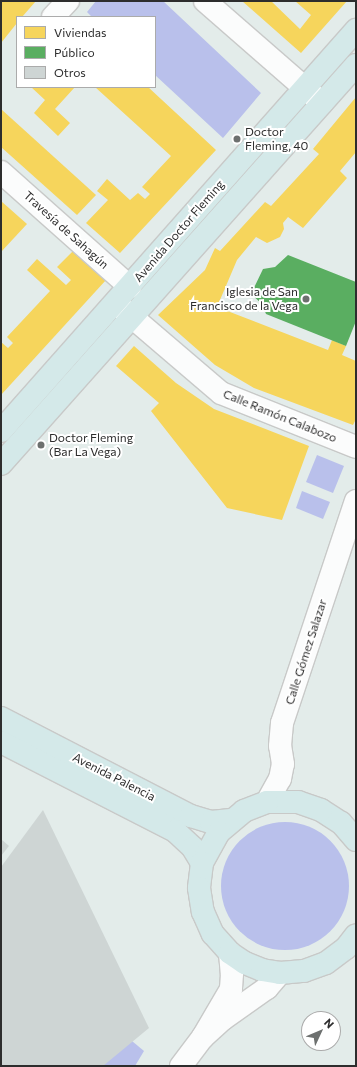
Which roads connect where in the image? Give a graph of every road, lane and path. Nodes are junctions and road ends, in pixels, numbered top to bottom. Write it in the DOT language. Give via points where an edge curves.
graph roads {
  1 [pos="68,1"];
  2 [pos="205,1"];
  3 [pos="54,16"];
  4 [pos="356,30"];
  5 [pos="356,65"];
  6 [pos="305,88"];
  7 [pos="322,103"];
  8 [pos="1,172"];
  9 [pos="123,295"];
  10 [pos="133,318"];
  11 [pos="1,431"];
  12 [pos="356,447"];
  13 [pos="1,464"];
  14 [pos="356,501"];
  15 [pos="1,718"];
  16 [pos="1,742"];
  17 [pos="267,802"];
  18 [pos="231,820"];
  19 [pos="356,840"];
  20 [pos="202,863"];
  21 [pos="352,944"];
  22 [pos="230,953"];
  23 [pos="280,973"];
  24 [pos="203,1037"];
  25 [pos="181,1066"];
  1 -- 3 [label="street"];
  2 -- 6 [label="street"];
  4 -- 6 [label="main road, Avenida Doctor Fleming"];
  5 -- 7 [label="main road, Avenida Doctor Fleming"];
  6 -- 7 [label="street"];
  6 -- 9 [label="main road, Avenida Doctor Fleming"];
  7 -- 10 [label="main road, Avenida Doctor Fleming"];
  8 -- 9 [label="street, Travesía de Sahagún"];
  9 -- 10 [label="street, Calle Ramón Calabozo"];
  9 -- 11 [label="main road, Avenida Doctor Fleming"];
  10 -- 12 [label="street, Calle Ramón Calabozo" via="221,393"];
  10 -- 13 [label="main road, Avenida Doctor Fleming"];
  14 -- 17 [label="street, Calle Gómez Salazar" via="282,723 280,746 283,764 280,779"];
  15 -- 18 [label="main road, Avenida Palencia" via="191,816 211,822"];
  16 -- 20 [label="main road, Avenida Palencia" via="175,831 193,848"];
  17 -- 18 [label="main road"];
  17 -- 19 [label="main road" via="298,802 321,810 342,823"];
  18 -- 20 [label="main road" via="216,837"];
  20 -- 22 [label="main road" via="199,888 203,912 213,934"];
  21 -- 23 [label="main road" via="326,963 304,971"];
  22 -- 23 [label="main road" via="245,963"];
  22 -- 24 [label="street" via="231,989"];
  23 -- 24 [label="street" via="267,988 223,1019"];
  24 -- 25 [label="street"];
}
